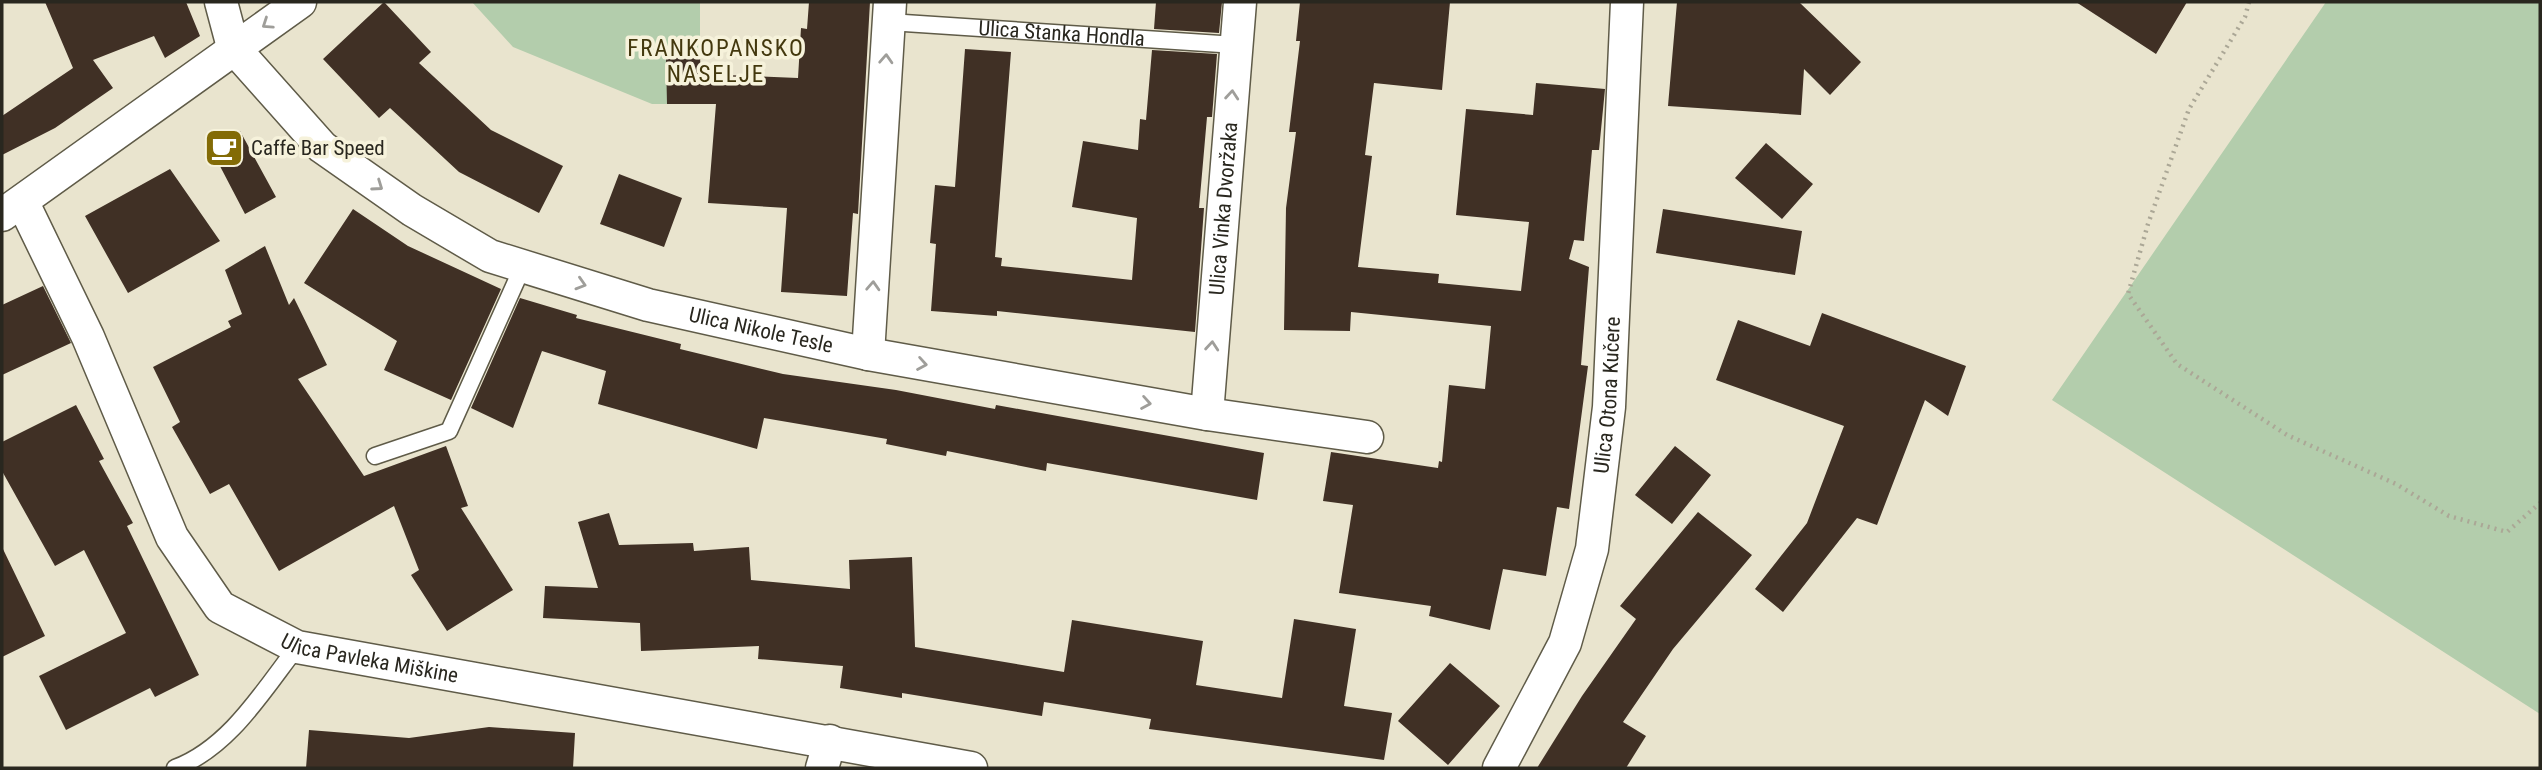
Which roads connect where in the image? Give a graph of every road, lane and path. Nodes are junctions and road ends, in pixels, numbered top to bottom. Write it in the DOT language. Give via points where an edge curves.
graph roads {
  1 [pos="221,2"];
  2 [pos="300,2"];
  3 [pos="1240,2"];
  4 [pos="1627,2"];
  5 [pos="2249,2"];
  6 [pos="889,12"];
  7 [pos="1236,45"];
  8 [pos="233,47"];
  9 [pos="12,209"];
  10 [pos="523,267"];
  11 [pos="869,354"];
  12 [pos="1207,414"];
  13 [pos="1367,437"];
  14 [pos="375,456"];
  15 [pos="2540,503"];
  16 [pos="297,647"];
  17 [pos="826,755"];
  18 [pos="175,768"];
  19 [pos="971,768"];
  20 [pos="1499,768"];
  1 -- 8 [label="street"];
  2 -- 8 [label="street, one-way"];
  3 -- 7 [label="street, Ulica Vinka Dvoržaka"];
  4 -- 20 [label="street, Ulica Otona Kučere" via="1609,407 1592,550 1565,643"];
  5 -- 15 [label="path" via="2245,17 2189,109 2128,294 2177,364 2287,435 2396,484 2449,516 2507,532"];
  6 -- 7 [label="lane, Ulica Stanka Hondla"];
  11 -- 6 [label="street, Ulica Stanka Hondla, one-way"];
  12 -- 7 [label="street, Ulica Vinka Dvoržaka, one-way"];
  8 -- 9 [label="street"];
  8 -- 10 [label="street, Ulica Nikole Tesle, one-way" via="322,147 412,210 479,250"];
  9 -- 16 [label="street, Ulica Pavleka Miškine" via="88,337 172,537 220,607"];
  10 -- 11 [label="street, Ulica Nikole Tesle, one-way" via="649,305"];
  10 -- 14 [label="lane" via="449,431"];
  11 -- 12 [label="street, Ulica Nikole Tesle, one-way"];
  12 -- 13 [label="street, Ulica Nikole Tesle"];
  16 -- 17 [label="street, Ulica Pavleka Miškine"];
  16 -- 18 [label="lane" via="237,725"];
  17 -- 19 [label="street, Ulica Pavleka Miškine"];
}
